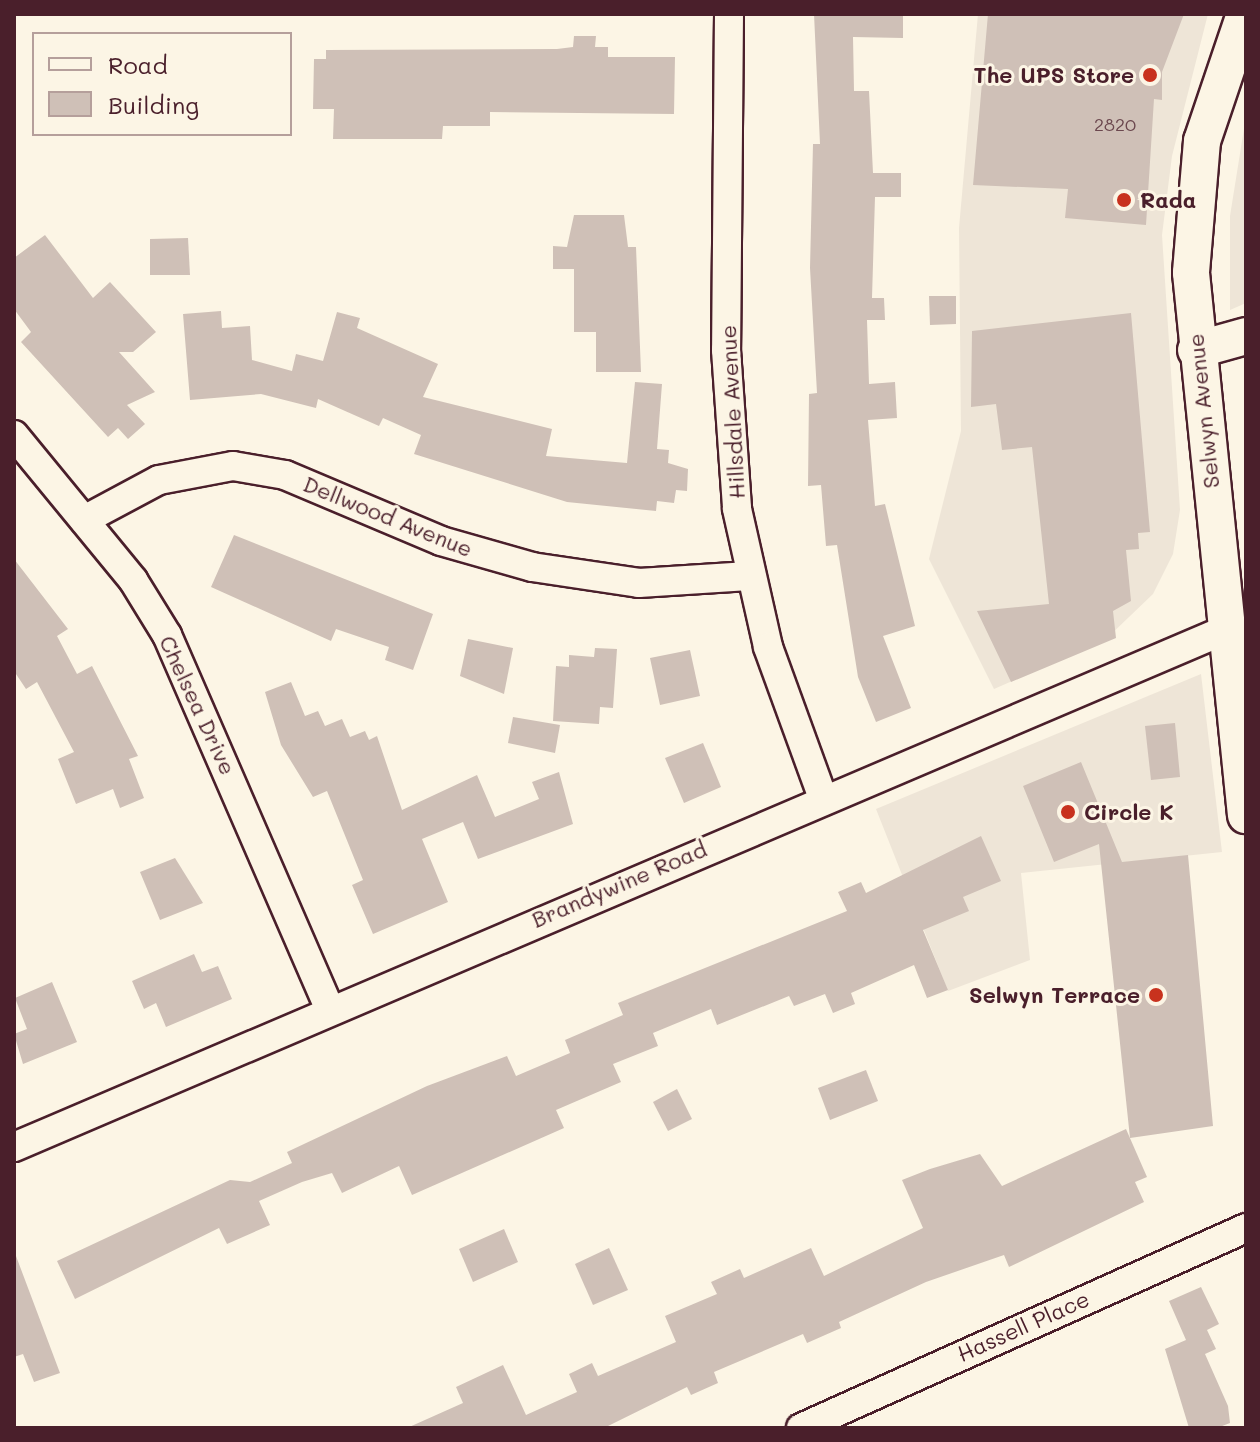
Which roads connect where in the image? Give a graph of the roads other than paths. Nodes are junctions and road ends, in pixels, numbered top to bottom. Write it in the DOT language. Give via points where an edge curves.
graph roads {
  1 [pos="729,14"];
  2 [pos="1245,14"];
  3 [pos="1246,336"];
  4 [pos="1196,350"];
  5 [pos="14,435"];
  6 [pos="84,520"];
  7 [pos="749,576"];
  8 [pos="1227,629"];
  9 [pos="823,798"];
  10 [pos="1246,815"];
  11 [pos="329,1007"];
  12 [pos="14,1147"];
  13 [pos="1246,1228"];
  14 [pos="801,1428"];
  1 -- 7 [label="street, Hillsdale Avenue" via="728,413"];
  2 -- 4 [label="street, Selwyn Avenue" via="1210,106 1198,165 1191,273"];
  3 -- 4 [label="street"];
  4 -- 8 [label="street, Selwyn Avenue"];
  5 -- 6 [label="street, Chelsea Drive"];
  6 -- 7 [label="street, Dellwood Avenue" via="178,473 241,467 301,481 441,541 532,567 639,583"];
  6 -- 11 [label="street, Chelsea Drive" via="143,595 186,672"];
  7 -- 9 [label="street, Hillsdale Avenue"];
  8 -- 9 [label="street, Brandywine Road"];
  8 -- 10 [label="street, Selwyn Avenue"];
  9 -- 11 [label="street, Brandywine Road"];
  11 -- 12 [label="street, Brandywine Road"];
  13 -- 14 [label="street, Hassell Place"];
}
